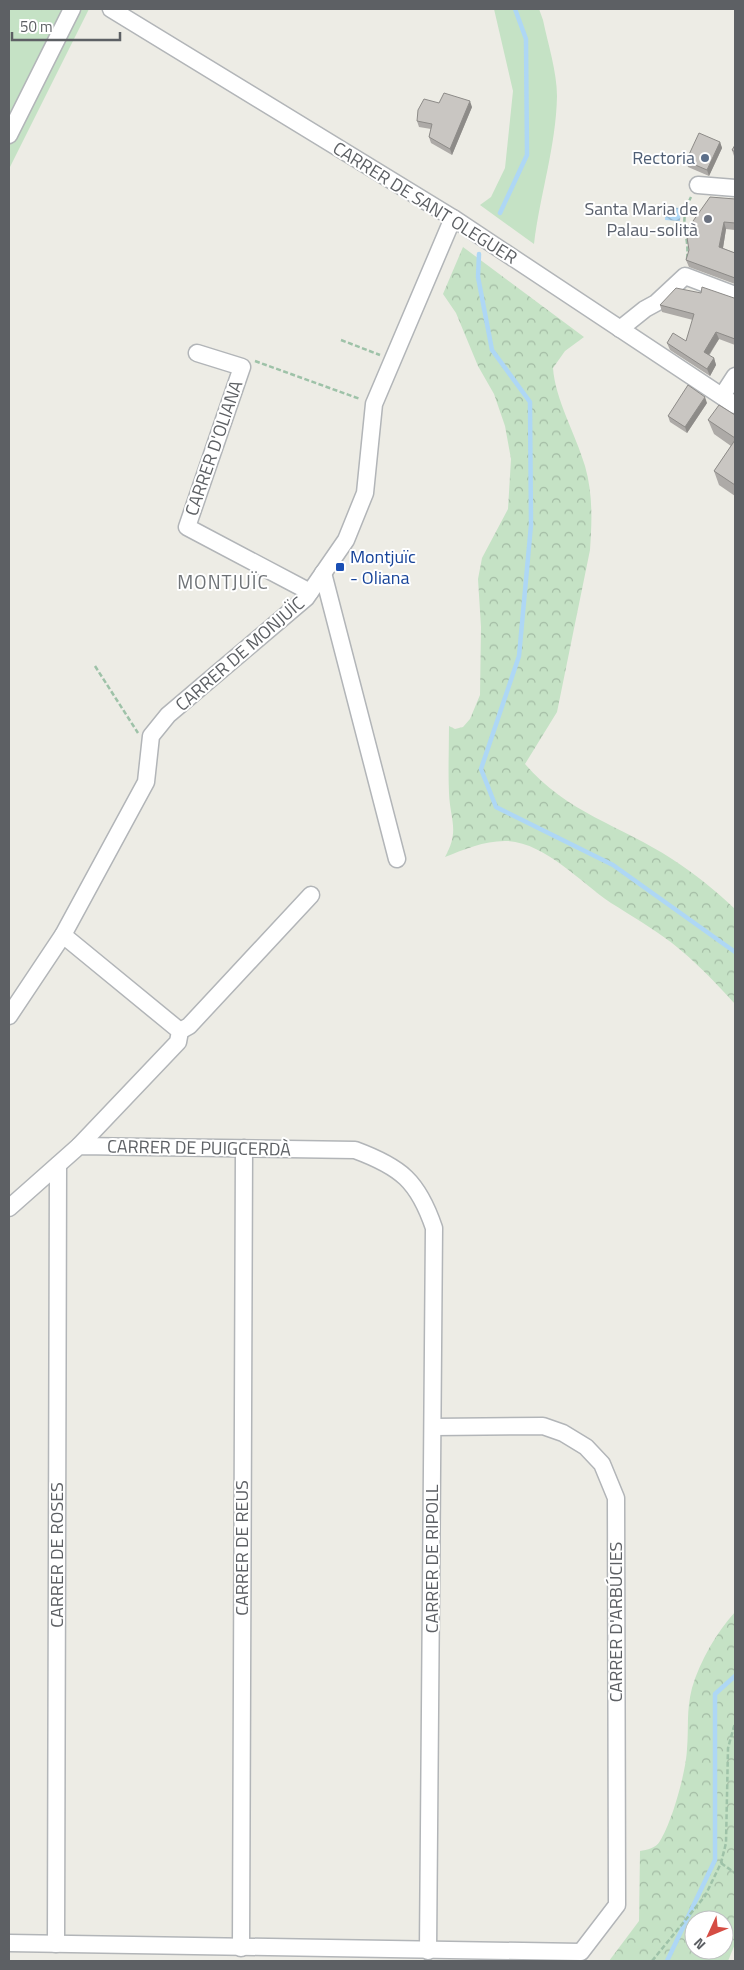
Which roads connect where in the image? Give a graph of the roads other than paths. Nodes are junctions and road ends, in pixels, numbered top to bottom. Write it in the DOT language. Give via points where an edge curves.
graph roads {
  1 [pos="72,9"];
  2 [pos="111,9"];
  3 [pos="9,135"];
  4 [pos="698,184"];
  5 [pos="735,188"];
  6 [pos="453,218"];
  7 [pos="735,295"];
  8 [pos="620,329"];
  9 [pos="197,353"];
  10 [pos="735,376"];
  11 [pos="729,400"];
  12 [pos="323,573"];
  13 [pos="310,592"];
  14 [pos="397,859"];
  15 [pos="311,896"];
  16 [pos="63,935"];
  17 [pos="9,1016"];
  18 [pos="180,1031"];
  19 [pos="79,1146"];
  20 [pos="244,1148"];
  21 [pos="58,1165"];
  22 [pos="405,1176"];
  23 [pos="9,1208"];
  24 [pos="433,1426"];
  25 [pos="9,1943"];
  26 [pos="56,1944"];
  27 [pos="241,1948"];
  28 [pos="428,1951"];
  1 -- 3 [label="street"];
  2 -- 6 [label="street, CARRER DE SANT OLEGUER"];
  4 -- 5 [label="street"];
  6 -- 8 [label="street, CARRER DE SANT OLEGUER"];
  6 -- 12 [label="street, CARRER DE MONJUÏC" via="374,404 365,493 346,540"];
  7 -- 8 [label="street" via="685,276 656,304"];
  8 -- 11 [label="street, CARRER DE SANT OLEGUER"];
  9 -- 13 [label="street, CARRER D'OLIANA" via="242,367 187,527"];
  10 -- 11 [label="street"];
  12 -- 13 [label="street, CARRER DE MONJUÏC"];
  12 -- 14 [label="street"];
  13 -- 16 [label="street, CARRER DE MONJUÏC" via="168,715 151,736 146,782"];
  15 -- 18 [label="street" via="189,1026"];
  16 -- 17 [label="street"];
  16 -- 18 [label="street"];
  18 -- 19 [label="street" via="178,1042"];
  19 -- 20 [label="street, CARRER DE PUIGCERDÀ"];
  19 -- 21 [label="street"];
  20 -- 22 [label="street, CARRER DE PUIGCERDÀ" via="355,1150 386,1161"];
  20 -- 27 [label="street, CARRER DE REUS"];
  21 -- 23 [label="street"];
  21 -- 26 [label="street, CARRER DE ROSES"];
  22 -- 24 [label="street, CARRER DE RIPOLL" via="425,1200 434,1228"];
  24 -- 28 [label="street, CARRER DE RIPOLL"];
  24 -- 28 [label="street, CARRER D'ARBÚCIES" via="543,1426 563,1433 586,1447 602,1464 616,1498 617,1905 581,1952"];
  25 -- 26 [label="street"];
  26 -- 27 [label="street"];
  27 -- 28 [label="street"];
}
